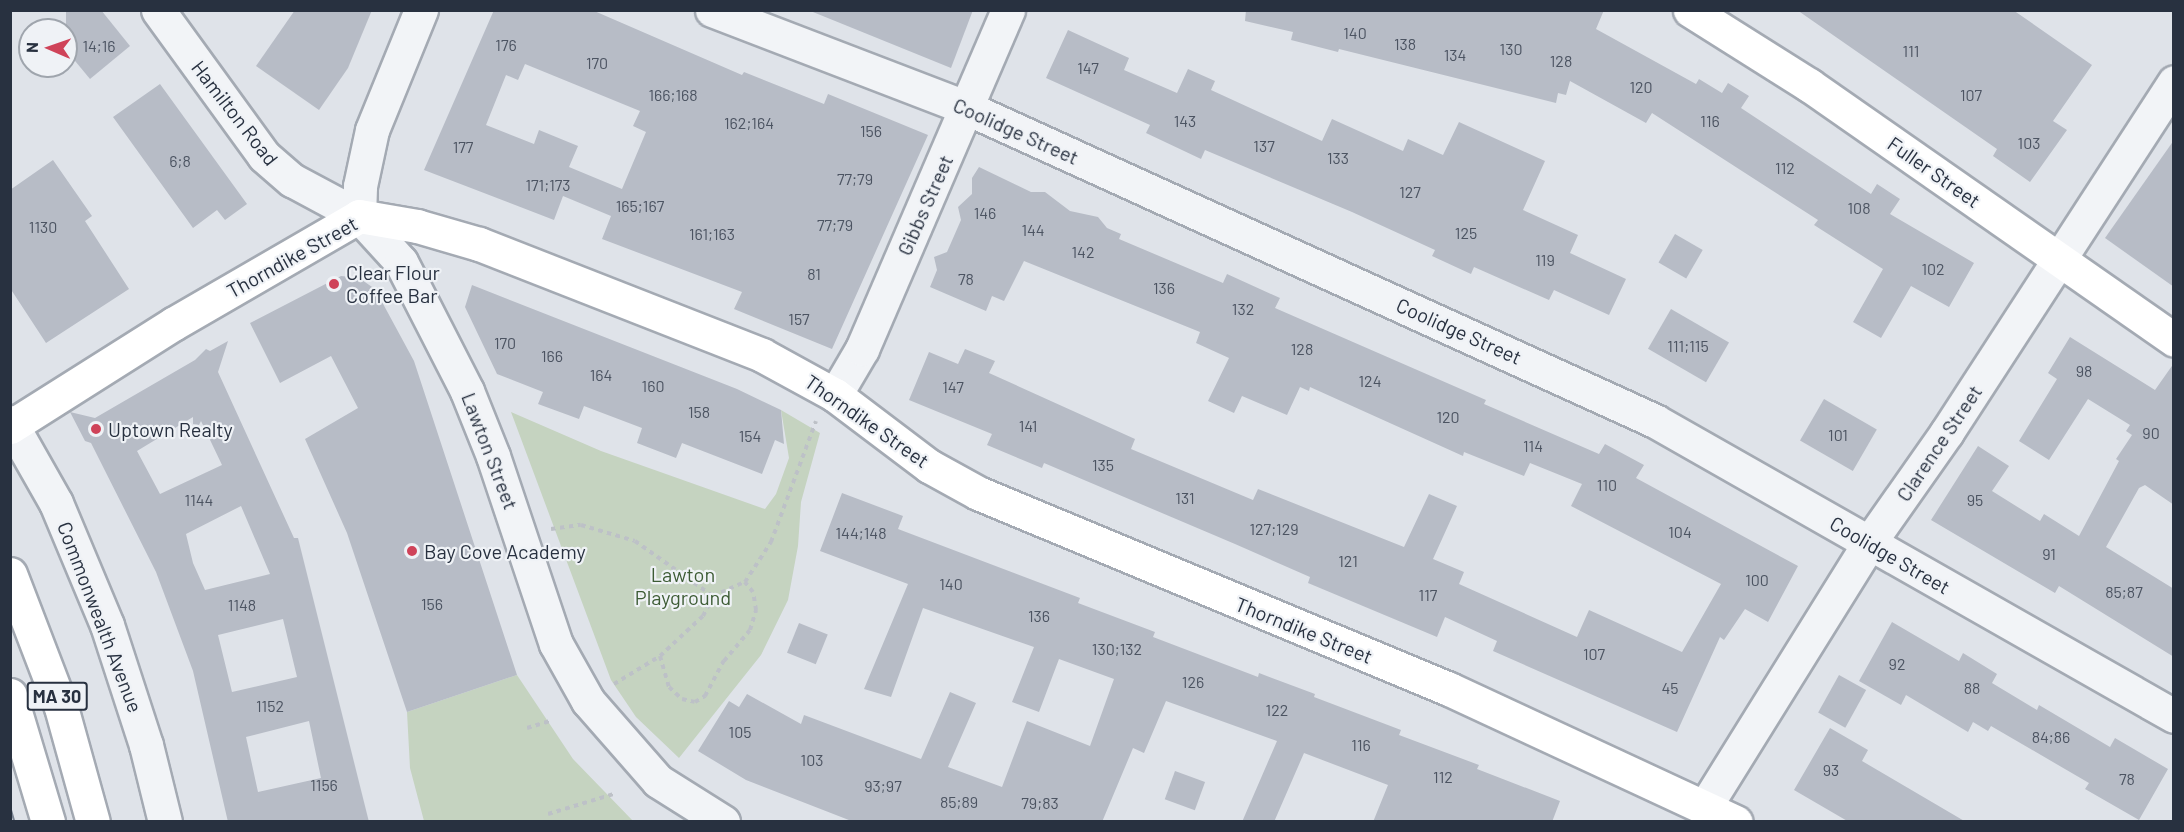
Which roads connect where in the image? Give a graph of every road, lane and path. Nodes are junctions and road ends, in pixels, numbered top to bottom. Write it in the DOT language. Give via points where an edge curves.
graph roads {
  1 [pos="158,10"];
  2 [pos="421,10"];
  3 [pos="712,10"];
  4 [pos="1008,10"];
  5 [pos="1690,10"];
  6 [pos="2174,82"];
  7 [pos="967,108"];
  8 [pos="359,216"];
  9 [pos="2060,259"];
  10 [pos="2174,340"];
  11 [pos="826,408"];
  12 [pos="11,425"];
  13 [pos="551,530"];
  14 [pos="1869,543"];
  15 [pos="10,574"];
  16 [pos="745,582"];
  17 [pos="713,596"];
  18 [pos="660,656"];
  19 [pos="609,688"];
  20 [pos="10,695"];
  21 [pos="2174,716"];
  22 [pos="550,721"];
  23 [pos="527,728"];
  24 [pos="614,794"];
  25 [pos="1706,805"];
  26 [pos="548,814"];
  27 [pos="48,822"];
  28 [pos="93,822"];
  29 [pos="165,822"];
  30 [pos="723,822"];
  31 [pos="1736,822"];
  1 -- 8 [label="street, Hamilton Road" via="274,167"];
  2 -- 8 [label="street" via="372,130 360,186"];
  3 -- 7 [label="street, Coolidge Street"];
  4 -- 7 [label="street, Gibbs Street"];
  5 -- 9 [label="street, Fuller Street" via="1809,85"];
  6 -- 9 [label="street, Clarence Street"];
  7 -- 11 [label="street, Gibbs Street" via="862,349"];
  7 -- 14 [label="street, Coolidge Street" via="1655,421"];
  8 -- 11 [label="street, Thorndike Street" via="417,226 479,244 762,355"];
  8 -- 12 [label="street, Thorndike Street" via="172,324"];
  8 -- 30 [label="street, Lawton Street" via="401,262 432,317 494,456 556,644 588,701 658,781"];
  9 -- 10 [label="street, Fuller Street"];
  9 -- 14 [label="street, Clarence Street"];
  11 -- 16 [label="path" via="771,542"];
  11 -- 25 [label="street, Thorndike Street" via="978,493 1449,689"];
  12 -- 29 [label="street, Commonwealth Avenue" via="56,503 107,625 146,745"];
  13 -- 17 [label="path" via="581,525 635,541"];
  14 -- 21 [label="street, Coolidge Street"];
  14 -- 25 [label="street, Clarence Street"];
  15 -- 28 [label="street, MA 30" via="61,707"];
  16 -- 17 [label="path"];
  16 -- 18 [label="path" via="753,592 756,610 750,630 724,661 705,696 695,702 682,699 669,687"];
  17 -- 18 [label="path" via="703,616"];
  18 -- 19 [label="path"];
  20 -- 27 [label="street, MA 30"];
  22 -- 23 [label="path"];
  24 -- 26 [label="path"];
  25 -- 31 [label="street, Thorndike Street"];
}
